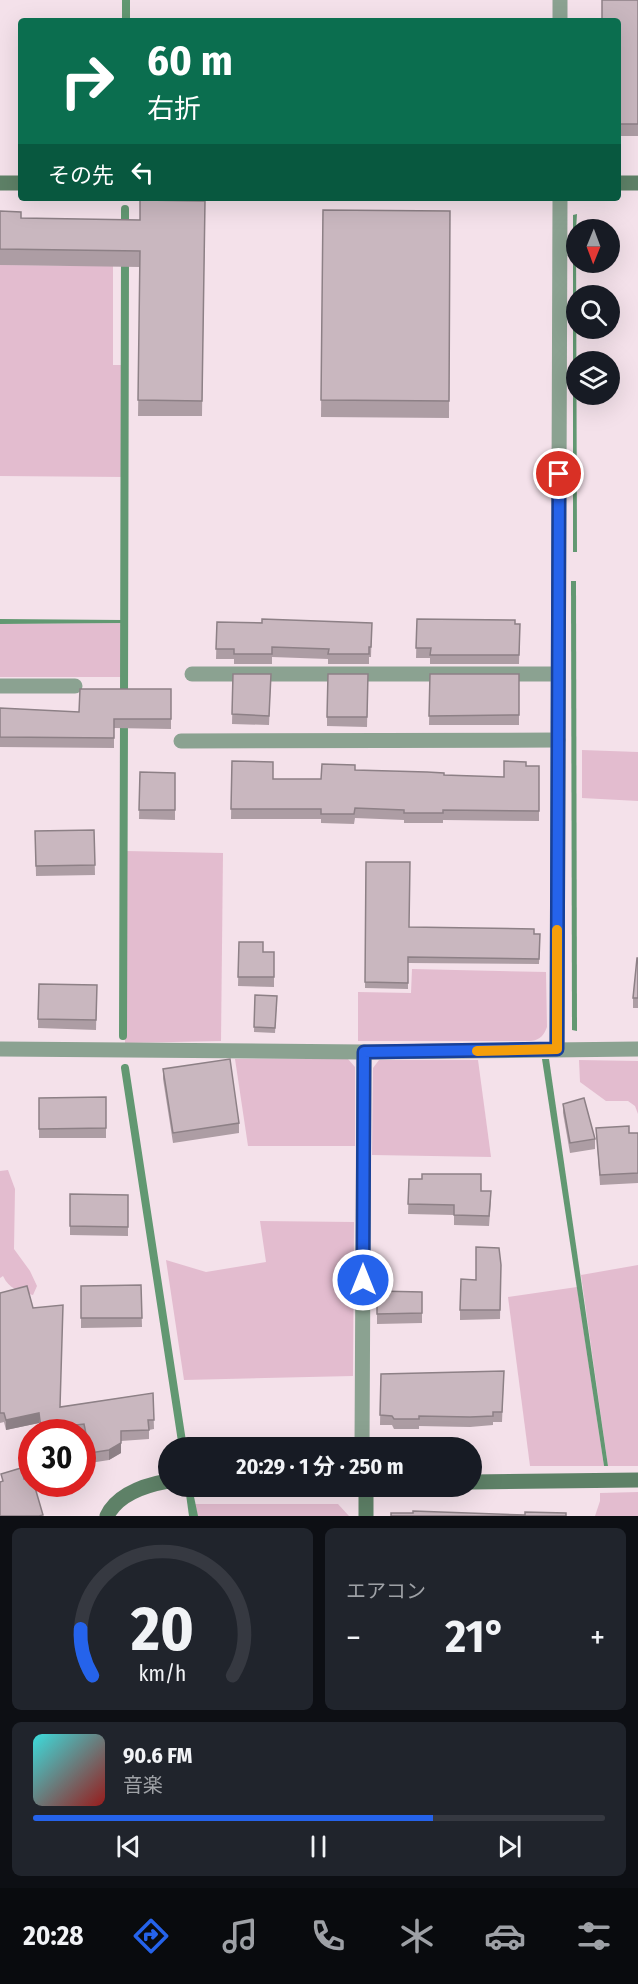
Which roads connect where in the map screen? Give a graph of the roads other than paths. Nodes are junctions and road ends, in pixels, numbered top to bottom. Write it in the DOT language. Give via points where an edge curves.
graph roads {
  1 [pos="560,0"];
  2 [pos="560,18"];
  3 [pos="0,183"];
  4 [pos="18,183"];
  5 [pos="621,183"];
  6 [pos="638,183"];
  7 [pos="560,201"];
  8 [pos="192,674"];
  9 [pos="557,674"];
  10 [pos="0,686"];
  11 [pos="75,686"];
  12 [pos="558,740"];
  13 [pos="181,741"];
  14 [pos="0,1049"];
  15 [pos="557,1049"];
  16 [pos="638,1049"];
  17 [pos="364,1052"];
  18 [pos="362,1437"];
  19 [pos="638,1480"];
  20 [pos="482,1482"];
  21 [pos="158,1483"];
  22 [pos="366,1497"];
  23 [pos="107,1516"];
  24 [pos="366,1516"];
  1 -- 2 [label="street"];
  3 -- 4 [label="street"];
  5 -- 6 [label="street"];
  7 -- 9 [label="street"];
  8 -- 9 [label="street"];
  9 -- 12 [label="street"];
  10 -- 11 [label="street"];
  12 -- 13 [label="street"];
  12 -- 15 [label="street"];
  14 -- 17 [label="street"];
  15 -- 16 [label="street"];
  15 -- 17 [label="street"];
  17 -- 18 [label="street"];
  19 -- 20 [label="street"];
  21 -- 23 [label="street" via="128,1494"];
  22 -- 24 [label="street"];
}
